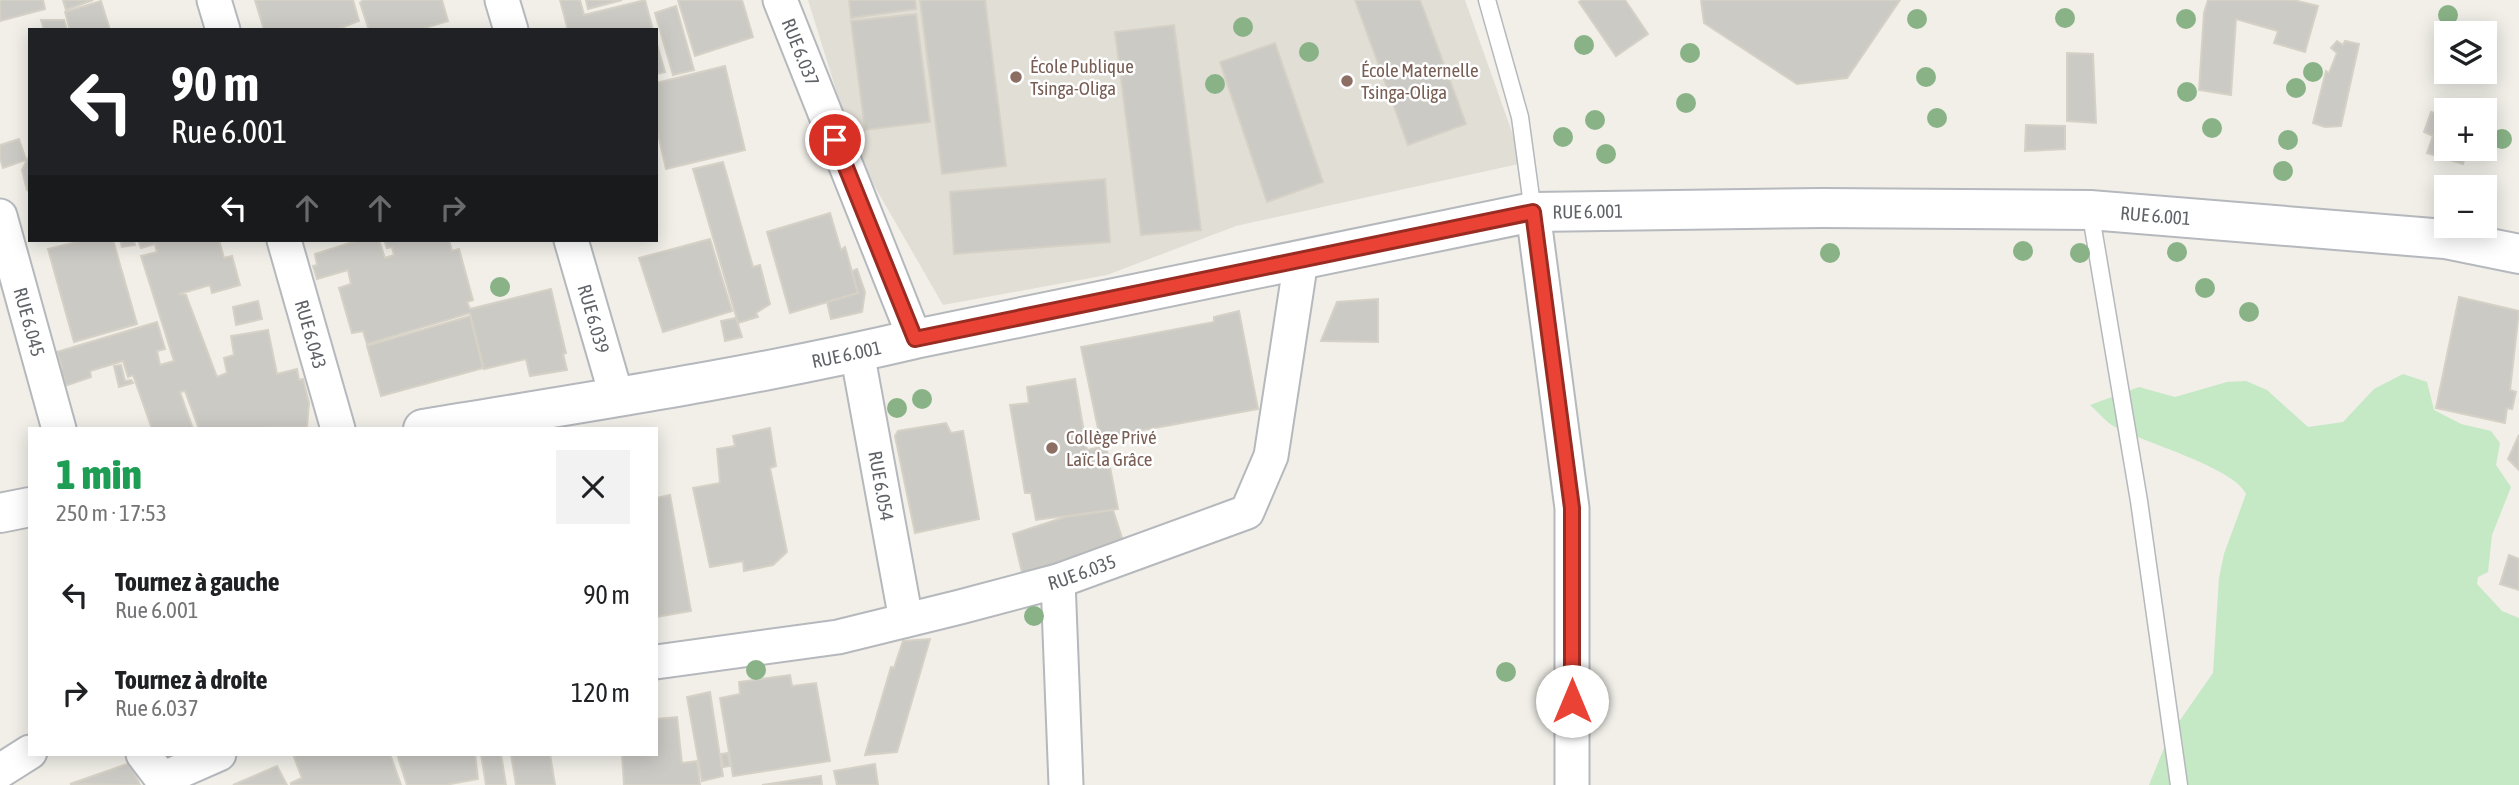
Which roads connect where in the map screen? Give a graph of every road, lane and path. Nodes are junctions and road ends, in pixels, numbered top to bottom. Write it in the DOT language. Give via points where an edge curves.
graph roads {
  1 [pos="214,0"];
  2 [pos="502,0"];
  3 [pos="780,0"];
  4 [pos="1487,0"];
  5 [pos="222,28"];
  6 [pos="510,28"];
  7 [pos="2090,210"];
  8 [pos="1533,212"];
  9 [pos="0,216"];
  10 [pos="285,242"];
  11 [pos="572,242"];
  12 [pos="2519,254"];
  13 [pos="1301,260"];
  14 [pos="915,339"];
  15 [pos="857,352"];
  16 [pos="617,398"];
  17 [pos="57,427"];
  18 [pos="337,427"];
  19 [pos="436,427"];
  20 [pos="28,506"];
  21 [pos="0,513"];
  22 [pos="1058,581"];
  23 [pos="906,620"];
  24 [pos="658,662"];
  25 [pos="28,753"];
  26 [pos="212,756"];
  27 [pos="0,771"];
  28 [pos="156,773"];
  29 [pos="1066,785"];
  30 [pos="1572,785"];
  31 [pos="2179,785"];
  1 -- 5 [label="street"];
  2 -- 6 [label="street"];
  3 -- 14 [label="street, RUE 6.037"];
  4 -- 8 [label="lane" via="1520,117"];
  7 -- 8 [label="street, RUE 6.001"];
  7 -- 12 [label="street, RUE 6.001" via="2445,239"];
  7 -- 31 [label="lane" via="2139,501"];
  8 -- 13 [label="street, RUE 6.001"];
  8 -- 30 [label="street" via="1572,508"];
  9 -- 17 [label="street, RUE 6.045"];
  10 -- 18 [label="street, RUE 6.043"];
  11 -- 16 [label="street, RUE 6.039"];
  13 -- 14 [label="street, RUE 6.001"];
  13 -- 22 [label="street, RUE 6.035" via="1271,456 1247,512"];
  14 -- 15 [label="street, RUE 6.001"];
  15 -- 16 [label="street, RUE 6.001"];
  15 -- 23 [label="street, RUE 6.054"];
  16 -- 19 [label="street, RUE 6.001"];
  20 -- 21 [label="street"];
  22 -- 23 [label="street, RUE 6.035"];
  22 -- 29 [label="street"];
  23 -- 24 [label="street, RUE 6.035" via="838,637"];
  25 -- 27 [label="street"];
  26 -- 28 [label="street"];
}
